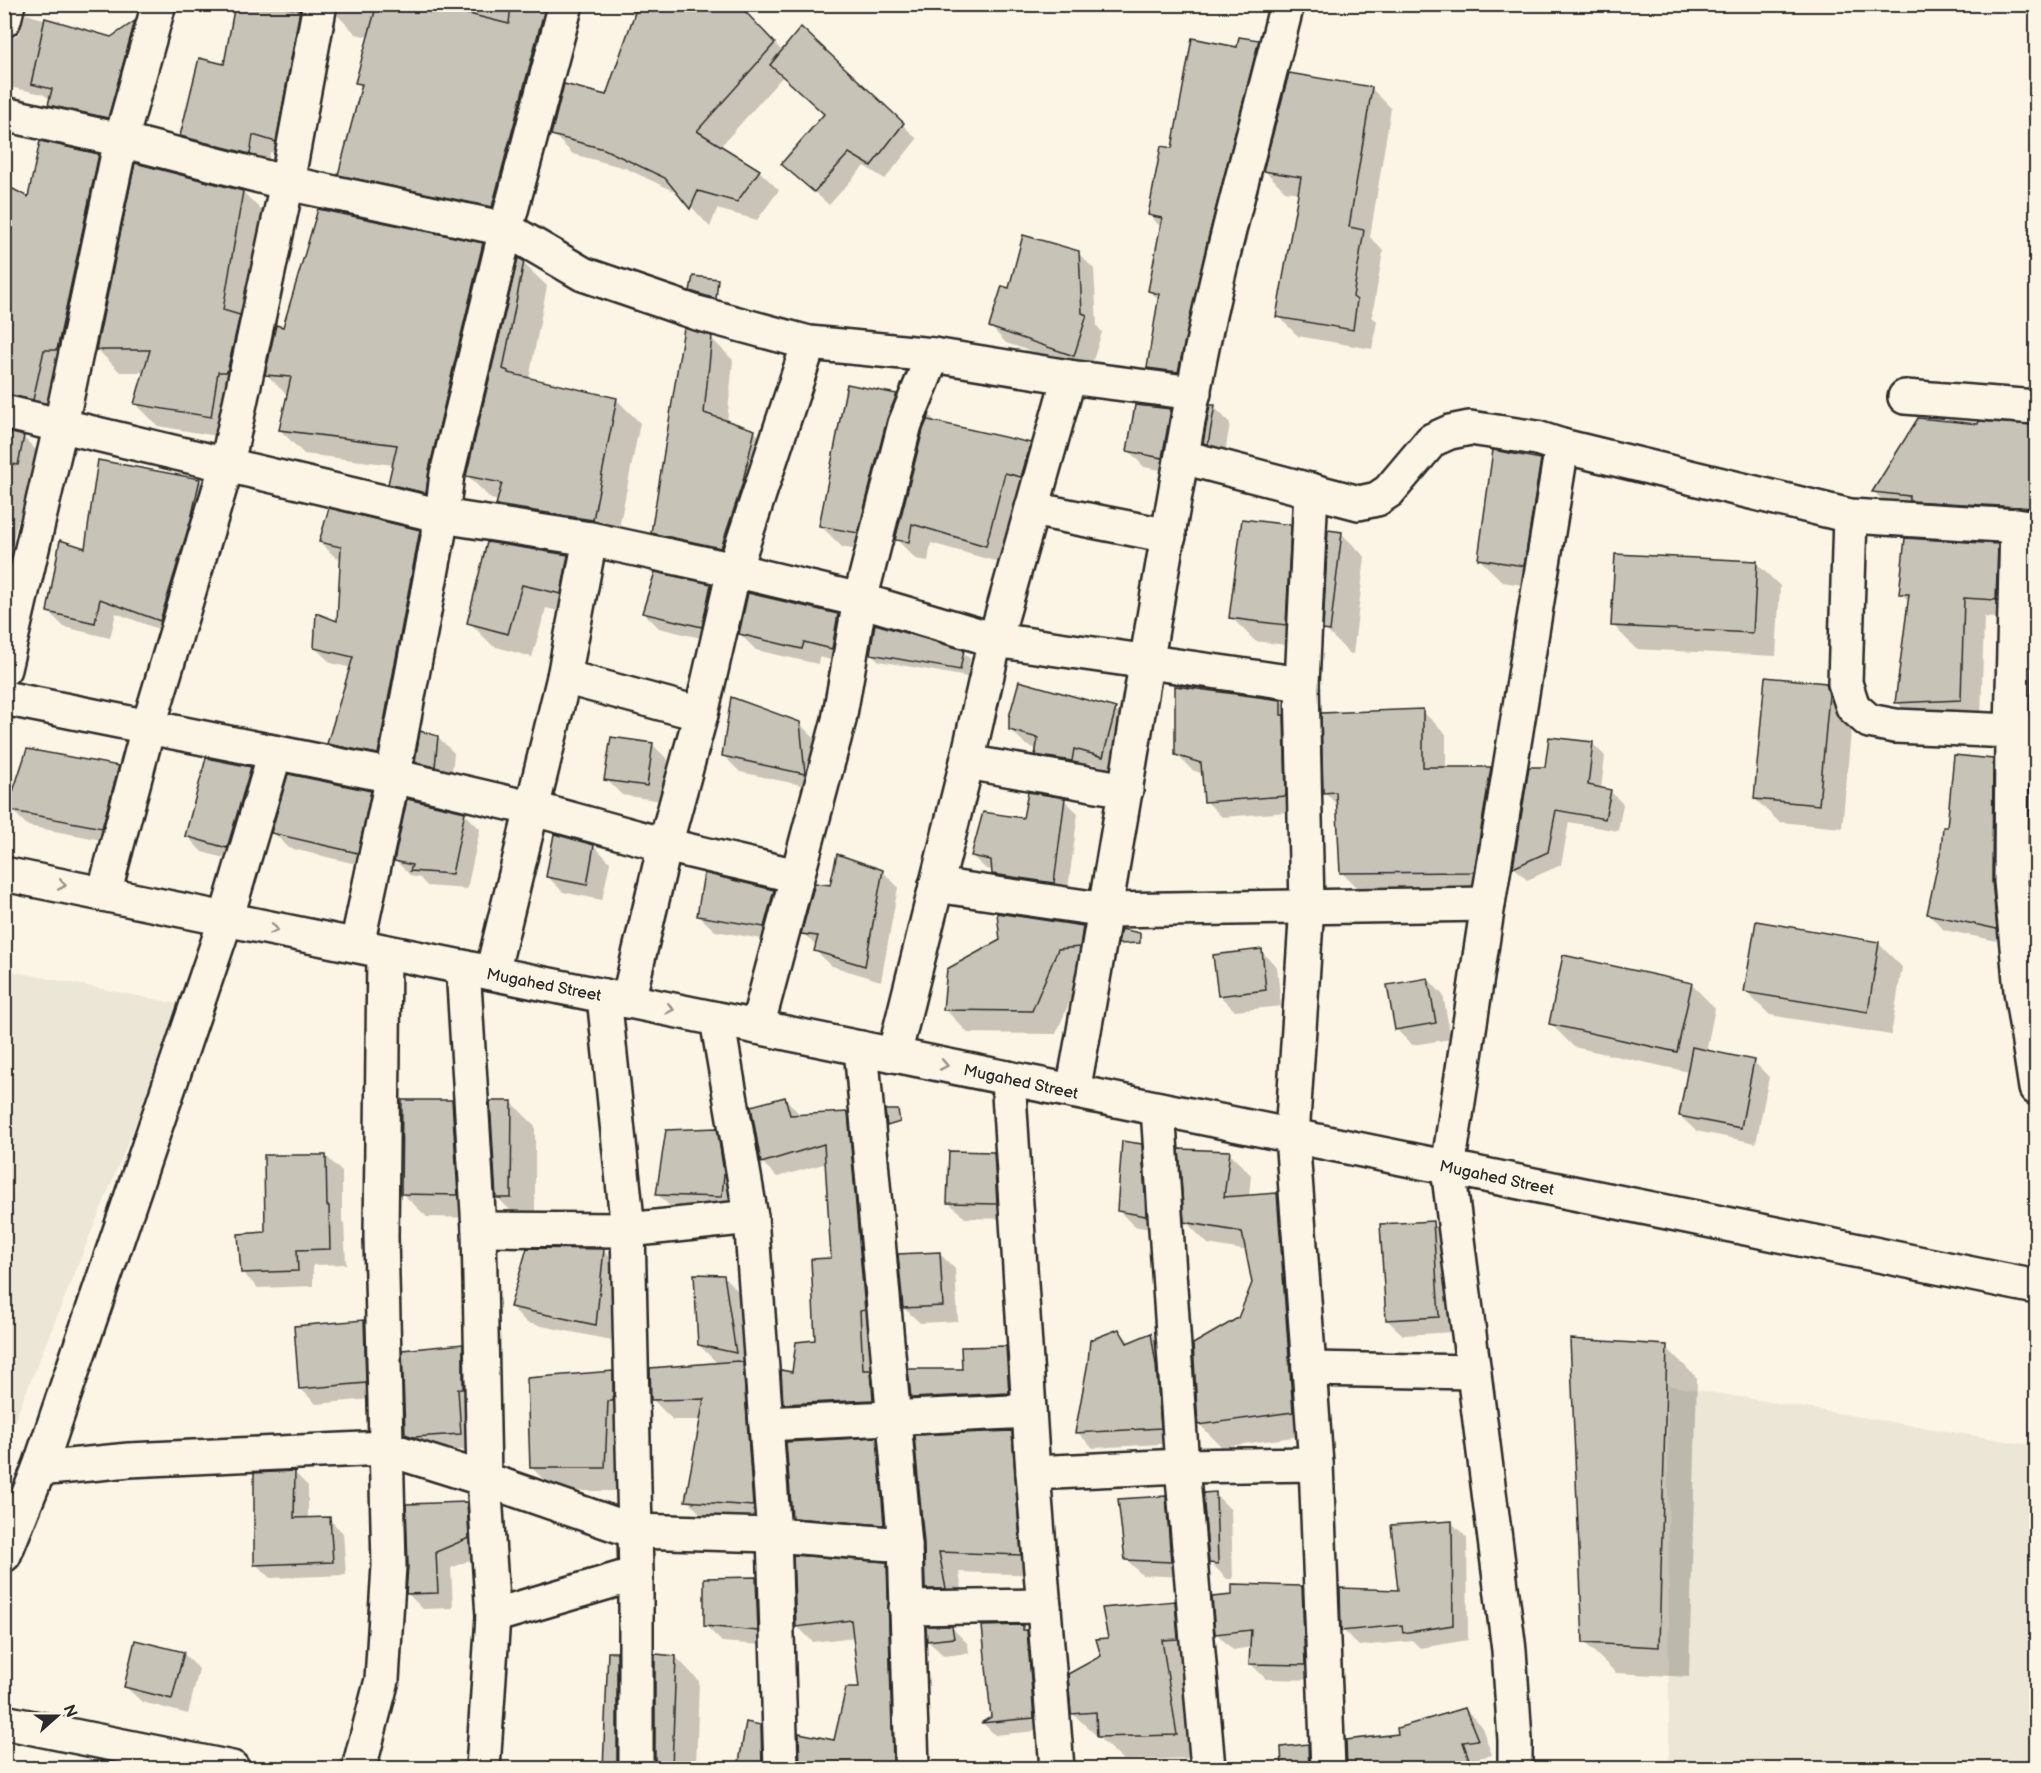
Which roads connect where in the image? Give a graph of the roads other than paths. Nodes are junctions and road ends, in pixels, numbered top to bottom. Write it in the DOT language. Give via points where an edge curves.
graph roads {
  1 [pos="8,4"];
  2 [pos="159,4"];
  3 [pos="320,4"];
  4 [pos="566,4"];
  5 [pos="1287,4"];
  6 [pos="4,20"];
  7 [pos="4,114"];
  8 [pos="121,140"];
  9 [pos="287,183"];
  10 [pos="506,229"];
  11 [pos="809,343"];
  12 [pos="933,355"];
  13 [pos="1069,377"];
  14 [pos="1194,393"];
  15 [pos="1905,397"];
  16 [pos="2037,407"];
  17 [pos="4,412"];
  18 [pos="61,424"];
  19 [pos="1562,446"];
  20 [pos="1182,457"];
  21 [pos="227,464"];
  22 [pos="1311,490"];
  23 [pos="1032,509"];
  24 [pos="442,516"];
  25 [pos="1850,516"];
  26 [pos="2027,526"];
  27 [pos="1169,536"];
  28 [pos="590,539"];
  29 [pos="734,570"];
  30 [pos="860,600"];
  31 [pos="995,640"];
  32 [pos="1148,662"];
  33 [pos="4,669"];
  34 [pos="564,677"];
  35 [pos="1302,684"];
  36 [pos="4,698"];
  37 [pos="701,714"];
  38 [pos="148,728"];
  39 [pos="2024,731"];
  40 [pos="275,753"];
  41 [pos="967,762"];
  42 [pos="393,776"];
  43 [pos="1126,790"];
  44 [pos="534,809"];
  45 [pos="665,844"];
  46 [pos="4,874"];
  47 [pos="797,876"];
  48 [pos="936,885"];
  49 [pos="104,894"];
  50 [pos="1488,904"];
  51 [pos="1306,906"];
  52 [pos="1106,910"];
  53 [pos="226,919"];
  54 [pos="371,949"];
  55 [pos="478,970"];
  56 [pos="2029,990"];
  57 [pos="616,998"];
  58 [pos="717,1019"];
  59 [pos="757,1027"];
  60 [pos="861,1048"];
  61 [pos="894,1055"];
  62 [pos="1008,1078"];
  63 [pos="2037,1088"];
  64 [pos="1073,1091"];
  65 [pos="1158,1109"];
  66 [pos="1292,1136"];
  67 [pos="1448,1167"];
  68 [pos="751,1217"];
  69 [pos="479,1229"];
  70 [pos="628,1230"];
  71 [pos="2037,1287"];
  72 [pos="1309,1369"];
  73 [pos="1474,1372"];
  74 [pos="1029,1411"];
  75 [pos="893,1419"];
  76 [pos="766,1424"];
  77 [pos="385,1448"];
  78 [pos="1316,1464"];
  79 [pos="1182,1466"];
  80 [pos="39,1469"];
  81 [pos="1033,1473"];
  82 [pos="484,1479"];
  83 [pos="634,1531"];
  84 [pos="774,1535"];
  85 [pos="905,1545"];
  86 [pos="4,1555"];
  87 [pos="636,1574"];
  88 [pos="1044,1606"];
  89 [pos="906,1608"];
  90 [pos="493,1616"];
  91 [pos="4,1722"];
  92 [pos="232,1768"];
  93 [pos="359,1768"];
  94 [pos="483,1768"];
  95 [pos="636,1768"];
  96 [pos="781,1768"];
  97 [pos="912,1768"];
  98 [pos="1057,1768"];
  99 [pos="1208,1768"];
  100 [pos="1328,1768"];
  101 [pos="1515,1768"];
  1 -- 6 [label="street"];
  2 -- 8 [label="street"];
  3 -- 9 [label="street"];
  4 -- 10 [label="street"];
  5 -- 14 [label="street" via="1212,304"];
  7 -- 8 [label="street"];
  8 -- 9 [label="street"];
  8 -- 18 [label="street"];
  9 -- 10 [label="street"];
  9 -- 21 [label="street"];
  10 -- 11 [label="street" via="584,274 698,313"];
  10 -- 24 [label="street" via="447,474"];
  11 -- 12 [label="street"];
  11 -- 29 [label="street"];
  12 -- 13 [label="street"];
  12 -- 30 [label="street" via="905,424"];
  13 -- 14 [label="street"];
  13 -- 23 [label="street"];
  14 -- 20 [label="street"];
  15 -- 16 [label="street"];
  17 -- 18 [label="street"];
  18 -- 21 [label="street"];
  18 -- 33 [label="street"];
  19 -- 22 [label="street" via="1537,438 1470,428 1432,440 1389,491 1377,499 1359,503"];
  19 -- 25 [label="street"];
  19 -- 50 [label="street"];
  20 -- 22 [label="street"];
  20 -- 27 [label="street"];
  21 -- 24 [label="street"];
  21 -- 38 [label="street"];
  22 -- 35 [label="street"];
  23 -- 27 [label="street"];
  23 -- 31 [label="street"];
  24 -- 28 [label="street"];
  24 -- 42 [label="street"];
  25 -- 26 [label="street"];
  25 -- 39 [label="street" via="1845,683 1853,707 1869,721 1895,726"];
  26 -- 39 [label="street"];
  27 -- 32 [label="street"];
  28 -- 29 [label="street"];
  28 -- 34 [label="street"];
  29 -- 30 [label="street"];
  29 -- 37 [label="street"];
  30 -- 31 [label="street"];
  30 -- 47 [label="street" via="839,720"];
  31 -- 32 [label="street"];
  31 -- 41 [label="street"];
  32 -- 35 [label="street"];
  32 -- 43 [label="street"];
  34 -- 37 [label="street"];
  34 -- 44 [label="street"];
  35 -- 51 [label="street"];
  36 -- 38 [label="street"];
  37 -- 45 [label="street"];
  38 -- 40 [label="street"];
  38 -- 49 [label="street"];
  39 -- 56 [label="street" via="2011,881"];
  40 -- 42 [label="street"];
  40 -- 53 [label="street"];
  41 -- 43 [label="street"];
  41 -- 48 [label="street"];
  42 -- 44 [label="street"];
  42 -- 54 [label="street"];
  43 -- 52 [label="street"];
  44 -- 45 [label="street"];
  44 -- 55 [label="street"];
  45 -- 47 [label="street"];
  45 -- 57 [label="street"];
  46 -- 49 [label="street, Mugahed Street, one-way"];
  47 -- 59 [label="street"];
  48 -- 52 [label="street"];
  48 -- 61 [label="street"];
  49 -- 53 [label="street, Mugahed Street"];
  50 -- 51 [label="street"];
  50 -- 67 [label="street"];
  51 -- 52 [label="street"];
  51 -- 66 [label="street"];
  52 -- 64 [label="street"];
  53 -- 54 [label="street, Mugahed Street, one-way"];
  53 -- 80 [label="street"];
  54 -- 55 [label="street, Mugahed Street"];
  54 -- 77 [label="street"];
  55 -- 57 [label="street, Mugahed Street"];
  55 -- 69 [label="street"];
  56 -- 63 [label="street"];
  57 -- 58 [label="street, Mugahed Street, one-way"];
  57 -- 70 [label="street"];
  58 -- 59 [label="street, Mugahed Street"];
  58 -- 68 [label="street"];
  59 -- 60 [label="street, Mugahed Street"];
  60 -- 61 [label="street, Mugahed Street"];
  60 -- 75 [label="street"];
  61 -- 62 [label="street, Mugahed Street, one-way"];
  62 -- 64 [label="street, Mugahed Street"];
  62 -- 74 [label="street"];
  64 -- 65 [label="street, Mugahed Street"];
  65 -- 66 [label="street, Mugahed Street"];
  65 -- 79 [label="street"];
  66 -- 67 [label="street, Mugahed Street"];
  66 -- 72 [label="street"];
  67 -- 71 [label="street, Mugahed Street"];
  67 -- 73 [label="street"];
  68 -- 70 [label="street"];
  68 -- 76 [label="street"];
  69 -- 70 [label="street"];
  69 -- 82 [label="street"];
  70 -- 83 [label="street"];
  72 -- 73 [label="street"];
  72 -- 78 [label="street"];
  73 -- 101 [label="street" via="1509,1650"];
  74 -- 75 [label="street"];
  74 -- 81 [label="street"];
  75 -- 76 [label="street"];
  75 -- 85 [label="street"];
  76 -- 84 [label="street"];
  77 -- 80 [label="street" via="129,1460"];
  77 -- 82 [label="street"];
  77 -- 93 [label="street" via="389,1566 382,1680"];
  78 -- 79 [label="street"];
  78 -- 100 [label="street"];
  79 -- 81 [label="street"];
  79 -- 99 [label="street"];
  80 -- 86 [label="street"];
  81 -- 88 [label="street"];
  82 -- 83 [label="street"];
  82 -- 90 [label="street"];
  83 -- 84 [label="street"];
  83 -- 87 [label="street"];
  84 -- 85 [label="street"];
  84 -- 96 [label="street"];
  85 -- 89 [label="street"];
  87 -- 90 [label="street"];
  87 -- 95 [label="street"];
  88 -- 89 [label="street"];
  88 -- 98 [label="street"];
  89 -- 97 [label="street"];
  90 -- 94 [label="street"];
  91 -- 92 [label="street"];
}
